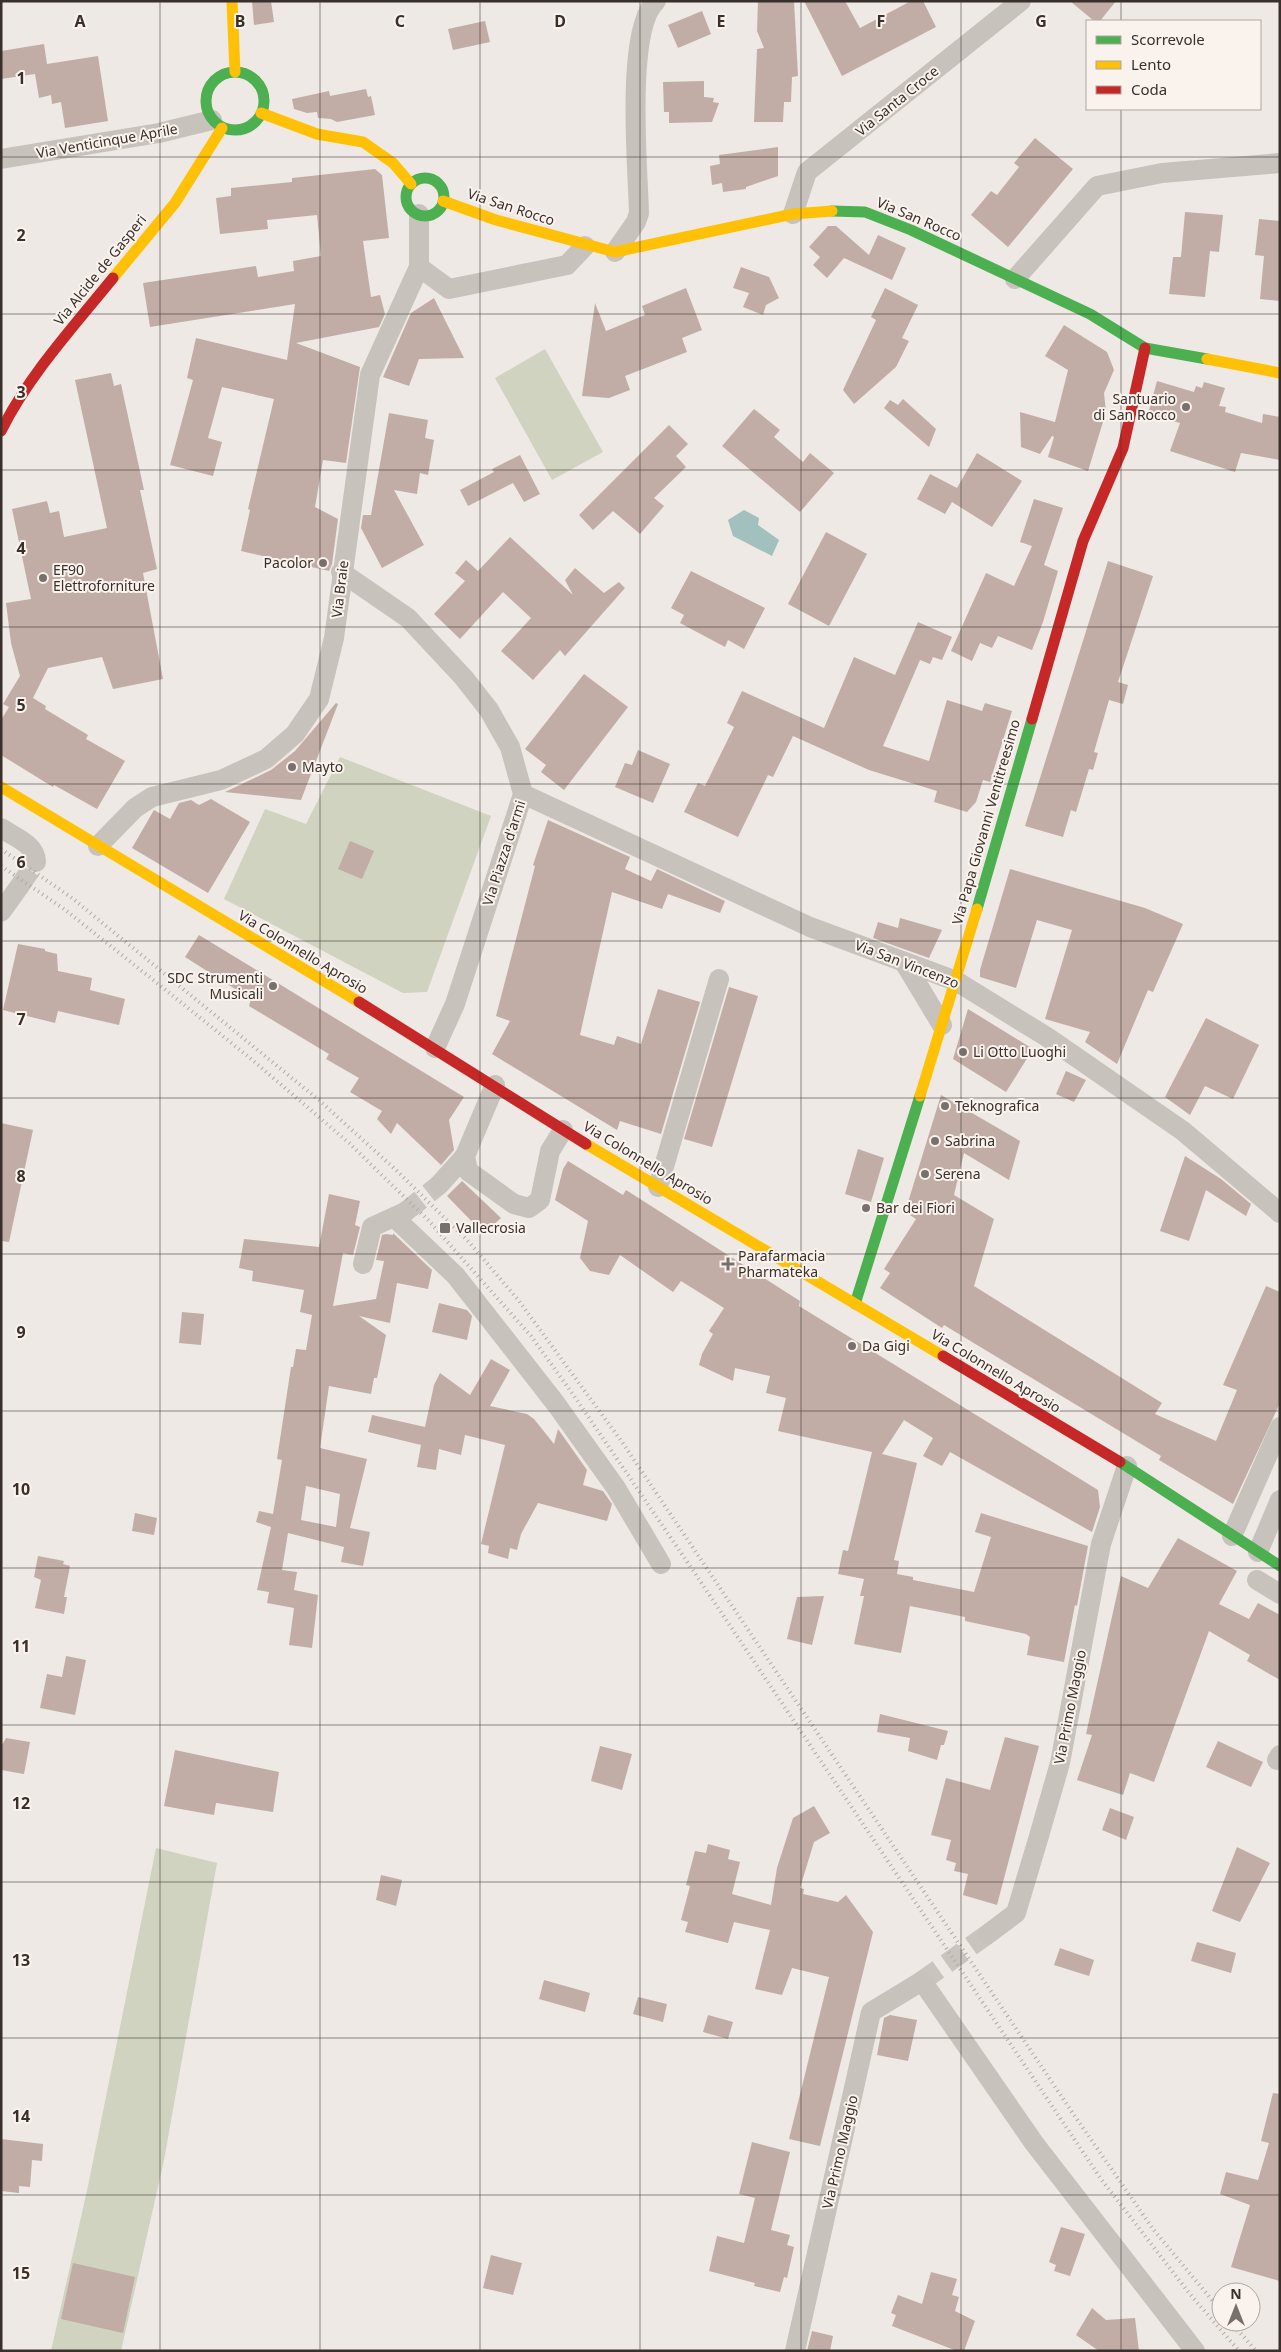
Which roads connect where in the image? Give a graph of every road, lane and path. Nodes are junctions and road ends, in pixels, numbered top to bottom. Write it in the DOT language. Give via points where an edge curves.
graph roads {
  1 [pos="232,1"];
  2 [pos="656,1"];
  3 [pos="1022,1"];
  4 [pos="235,72"];
  5 [pos="261,113"];
  6 [pos="217,124"];
  7 [pos="1,159"];
  8 [pos="1280,163"];
  9 [pos="410,184"];
  10 [pos="443,201"];
  11 [pos="419,214"];
  12 [pos="793,214"];
  13 [pos="585,246"];
  14 [pos="615,252"];
  15 [pos="419,267"];
  16 [pos="1015,279"];
  17 [pos="1145,348"];
  18 [pos="1280,374"];
  19 [pos="1,431"];
  20 [pos="342,572"];
  21 [pos="1,787"];
  22 [pos="523,794"];
  23 [pos="1,828"];
  24 [pos="98,846"];
  25 [pos="36,862"];
  26 [pos="19,887"];
  27 [pos="1,912"];
  28 [pos="904,962"];
  29 [pos="719,979"];
  30 [pos="956,981"];
  31 [pos="942,1025"];
  32 [pos="434,1048"];
  33 [pos="494,1085"];
  34 [pos="563,1130"];
  35 [pos="465,1156"];
  36 [pos="439,1185"];
  37 [pos="658,1187"];
  38 [pos="1280,1213"];
  39 [pos="363,1264"];
  40 [pos="855,1304"];
  41 [pos="1280,1426"];
  42 [pos="1128,1466"];
  43 [pos="1280,1500"];
  44 [pos="1232,1536"];
  45 [pos="1258,1552"];
  46 [pos="661,1564"];
  47 [pos="1280,1566"];
  48 [pos="1256,1580"];
  49 [pos="1280,1594"];
  50 [pos="988,1934"];
  51 [pos="795,2351"];
  52 [pos="1195,2351"];
  1 -- 4 [label="street"];
  2 -- 14 [label="street" via="648,8 641,32 636,96 639,213"];
  3 -- 12 [label="street, Via Santa Croce" via="807,172"];
  4 -- 5 [label="street" via="249,76 259,86 264,99"];
  4 -- 6 [label="street" via="219,77 208,89 206,105"];
  5 -- 6 [label="street" via="251,125 237,130"];
  5 -- 9 [label="street" via="317,134 363,142 393,164"];
  6 -- 7 [label="street, Via Venticinque Aprile"];
  6 -- 19 [label="street, Via Alcide de Gasperi" via="175,203 59,344"];
  8 -- 16 [label="street" via="1162,173 1097,186"];
  9 -- 10 [label="street" via="416,180 431,179 442,188"];
  9 -- 11 [label="street" via="408,205"];
  10 -- 11 [label="street" via="433,214"];
  10 -- 13 [label="street, Via San Rocco"];
  11 -- 15 [label="street, Via Braie"];
  12 -- 14 [label="street, Via San Rocco"];
  12 -- 16 [label="street, Via San Rocco" via="821,210 865,212"];
  13 -- 14 [label="street, Via San Rocco"];
  13 -- 15 [label="street" via="566,265 449,289"];
  15 -- 20 [label="street, Via Braie" via="370,376"];
  16 -- 17 [label="street, Via San Rocco" via="1090,314"];
  17 -- 18 [label="street, Via San Rocco"];
  17 -- 30 [label="street, Via Papa Giovanni Ventitreesimo" via="1123,448 1084,541"];
  20 -- 22 [label="street, Via Piazza d'armi" via="408,618 464,678 490,710 510,747"];
  20 -- 24 [label="street, Via Braie" via="334,638 319,699 294,734 266,759 221,780 152,797 135,808"];
  21 -- 24 [label="street, Via Colonnello Aprosio"];
  22 -- 28 [label="street, Via San Vincenzo" via="810,927"];
  22 -- 32 [label="street, Via Piazza d'armi" via="455,1004"];
  23 -- 25 [label="street" via="31,847 36,852"];
  24 -- 32 [label="street, Via Colonnello Aprosio"];
  26 -- 27 [label="street"];
  28 -- 30 [label="street, Via San Vincenzo"];
  28 -- 31 [label="street"];
  29 -- 37 [label="street"];
  30 -- 31 [label="street, Via Papa Giovanni Ventitreesimo"];
  30 -- 38 [label="street, Via San Vincenzo" via="1047,1037 1184,1131"];
  31 -- 40 [label="street, Via Papa Giovanni Ventitreesimo"];
  32 -- 33 [label="street, Via Colonnello Aprosio"];
  33 -- 34 [label="street, Via Colonnello Aprosio"];
  33 -- 35 [label="street"];
  34 -- 35 [label="street" via="550,1151 540,1200 529,1208 514,1204 468,1171"];
  34 -- 37 [label="street, Via Colonnello Aprosio"];
  35 -- 36 [label="street"];
  37 -- 40 [label="street, Via Colonnello Aprosio"];
  39 -- 46 [label="street" via="372,1228 400,1215 456,1276 556,1404 616,1488"];
  40 -- 42 [label="street, Via Colonnello Aprosio"];
  41 -- 44 [label="street"];
  42 -- 44 [label="street, Via Colonnello Aprosio"];
  42 -- 50 [label="street, Via Primo Maggio" via="1101,1544 1060,1763 1016,1913"];
  43 -- 45 [label="street"];
  44 -- 45 [label="street, Via Colonnello Aprosio"];
  45 -- 47 [label="street, Via Colonnello Aprosio"];
  48 -- 49 [label="street"];
  51 -- 52 [label="street, Via Primo Maggio" via="871,2012 922,1981 1034,2143"];
}
